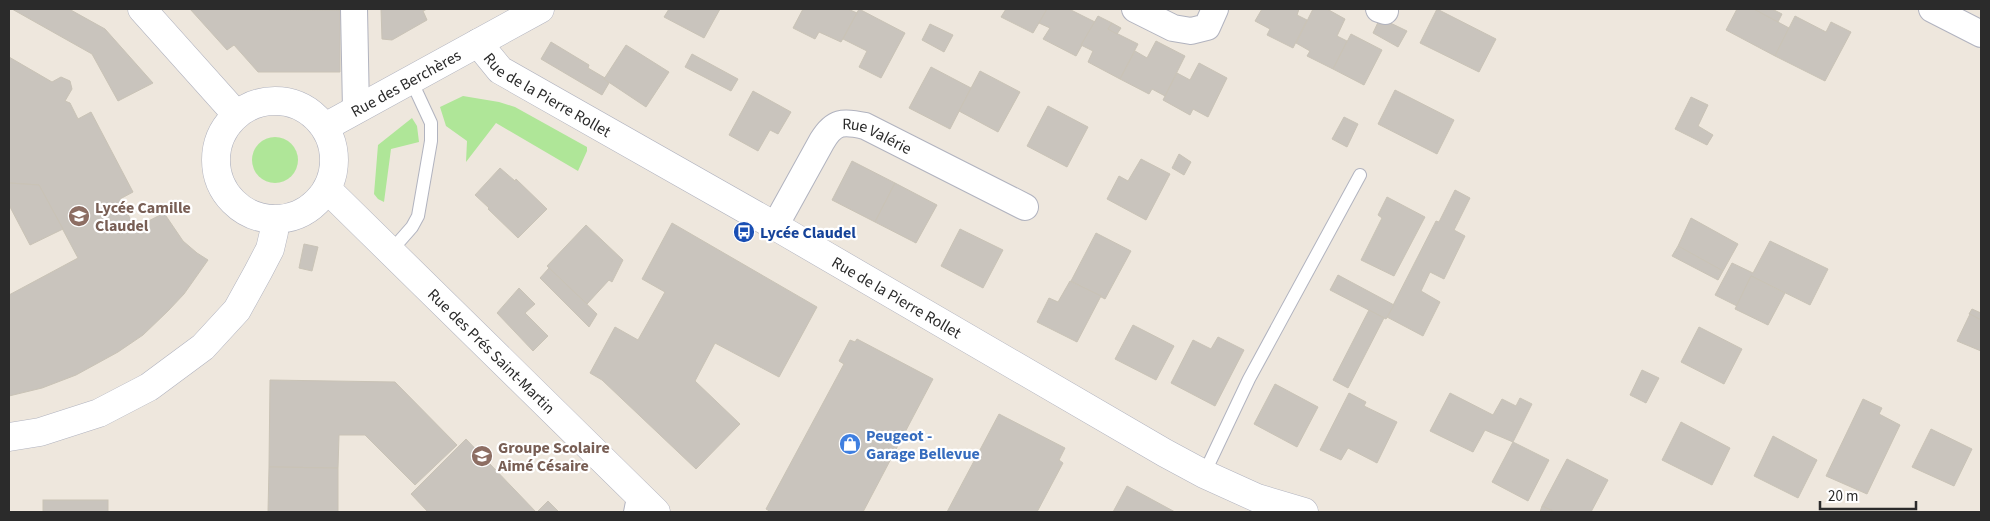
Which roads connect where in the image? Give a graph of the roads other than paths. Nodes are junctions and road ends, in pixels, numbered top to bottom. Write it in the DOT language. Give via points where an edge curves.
graph roads {
  1 [pos="142,9"];
  2 [pos="354,9"];
  3 [pos="540,9"];
  4 [pos="1136,9"];
  5 [pos="1215,9"];
  6 [pos="1932,9"];
  7 [pos="1981,34"];
  8 [pos="478,43"];
  9 [pos="411,80"];
  10 [pos="356,110"];
  11 [pos="236,114"];
  12 [pos="325,127"];
  13 [pos="1360,175"];
  14 [pos="327,189"];
  15 [pos="1024,207"];
  16 [pos="272,219"];
  17 [pos="775,226"];
  18 [pos="390,252"];
  19 [pos="9,436"];
  20 [pos="1204,474"];
  21 [pos="632,502"];
  22 [pos="656,512"];
  23 [pos="1304,512"];
  1 -- 11 [label="street"];
  2 -- 10 [label="street"];
  3 -- 8 [label="street, Rue des Berchères"];
  4 -- 5 [label="street" via="1174,28 1191,31 1207,27"];
  6 -- 7 [label="street"];
  8 -- 9 [label="street, Rue des Berchères"];
  8 -- 17 [label="street, Rue de la Pierre Rollet" via="500,70"];
  9 -- 10 [label="street, Rue des Berchères"];
  9 -- 18 [label="lane" via="431,123 431,141 418,216"];
  10 -- 12 [label="street, Rue des Berchères"];
  11 -- 12 [label="street" via="254,104 273,100 293,103 311,112"];
  11 -- 16 [label="street" via="223,130 216,149 216,169 222,188 235,204 252,215"];
  12 -- 14 [label="street" via="335,158"];
  13 -- 20 [label="lane" via="1249,379"];
  14 -- 16 [label="street" via="303,212 288,218"];
  14 -- 18 [label="street, Rue des Prés Saint-Martin"];
  15 -- 17 [label="street, Rue Valérie" via="865,126 839,123 822,141"];
  16 -- 19 [label="street" via="274,232 270,249 258,272 237,310 204,347 149,387 99,413 40,432"];
  17 -- 20 [label="street, Rue de la Pierre Rollet"];
  18 -- 21 [label="street, Rue des Prés Saint-Martin"];
  20 -- 23 [label="street, Rue de la Pierre Rollet" via="1257,498"];
  21 -- 22 [label="street, Rue des Prés Saint-Martin"];
}
